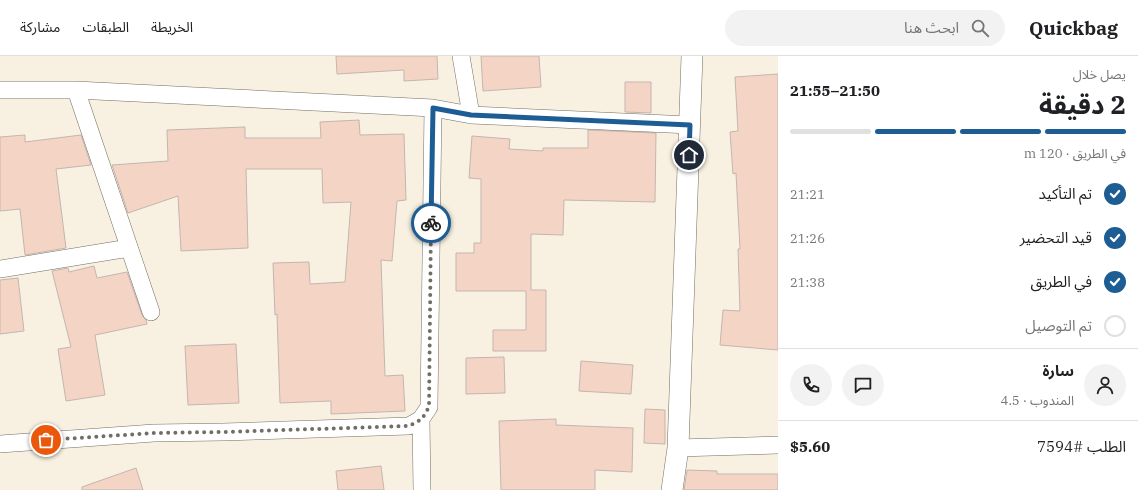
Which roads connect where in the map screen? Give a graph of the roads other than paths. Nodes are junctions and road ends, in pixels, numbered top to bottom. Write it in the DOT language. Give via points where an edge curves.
graph roads {
  1 [pos="461,56"];
  2 [pos="692,56"];
  3 [pos="0,90"];
  4 [pos="76,90"];
  5 [pos="433,108"];
  6 [pos="471,115"];
  7 [pos="690,125"];
  8 [pos="129,248"];
  9 [pos="0,269"];
  10 [pos="151,312"];
  11 [pos="422,419"];
  12 [pos="0,444"];
  13 [pos="778,445"];
  14 [pos="678,448"];
  15 [pos="422,490"];
  16 [pos="672,490"];
  1 -- 6 [label="street"];
  2 -- 7 [label="street"];
  3 -- 4 [label="street"];
  4 -- 5 [label="street"];
  4 -- 8 [label="street"];
  5 -- 6 [label="street"];
  5 -- 11 [label="street" via="429,407"];
  6 -- 7 [label="street"];
  7 -- 14 [label="street"];
  8 -- 9 [label="street"];
  8 -- 10 [label="street"];
  11 -- 12 [label="street" via="409,426 154,433"];
  11 -- 15 [label="street"];
  13 -- 14 [label="street"];
  14 -- 16 [label="street"];
}
